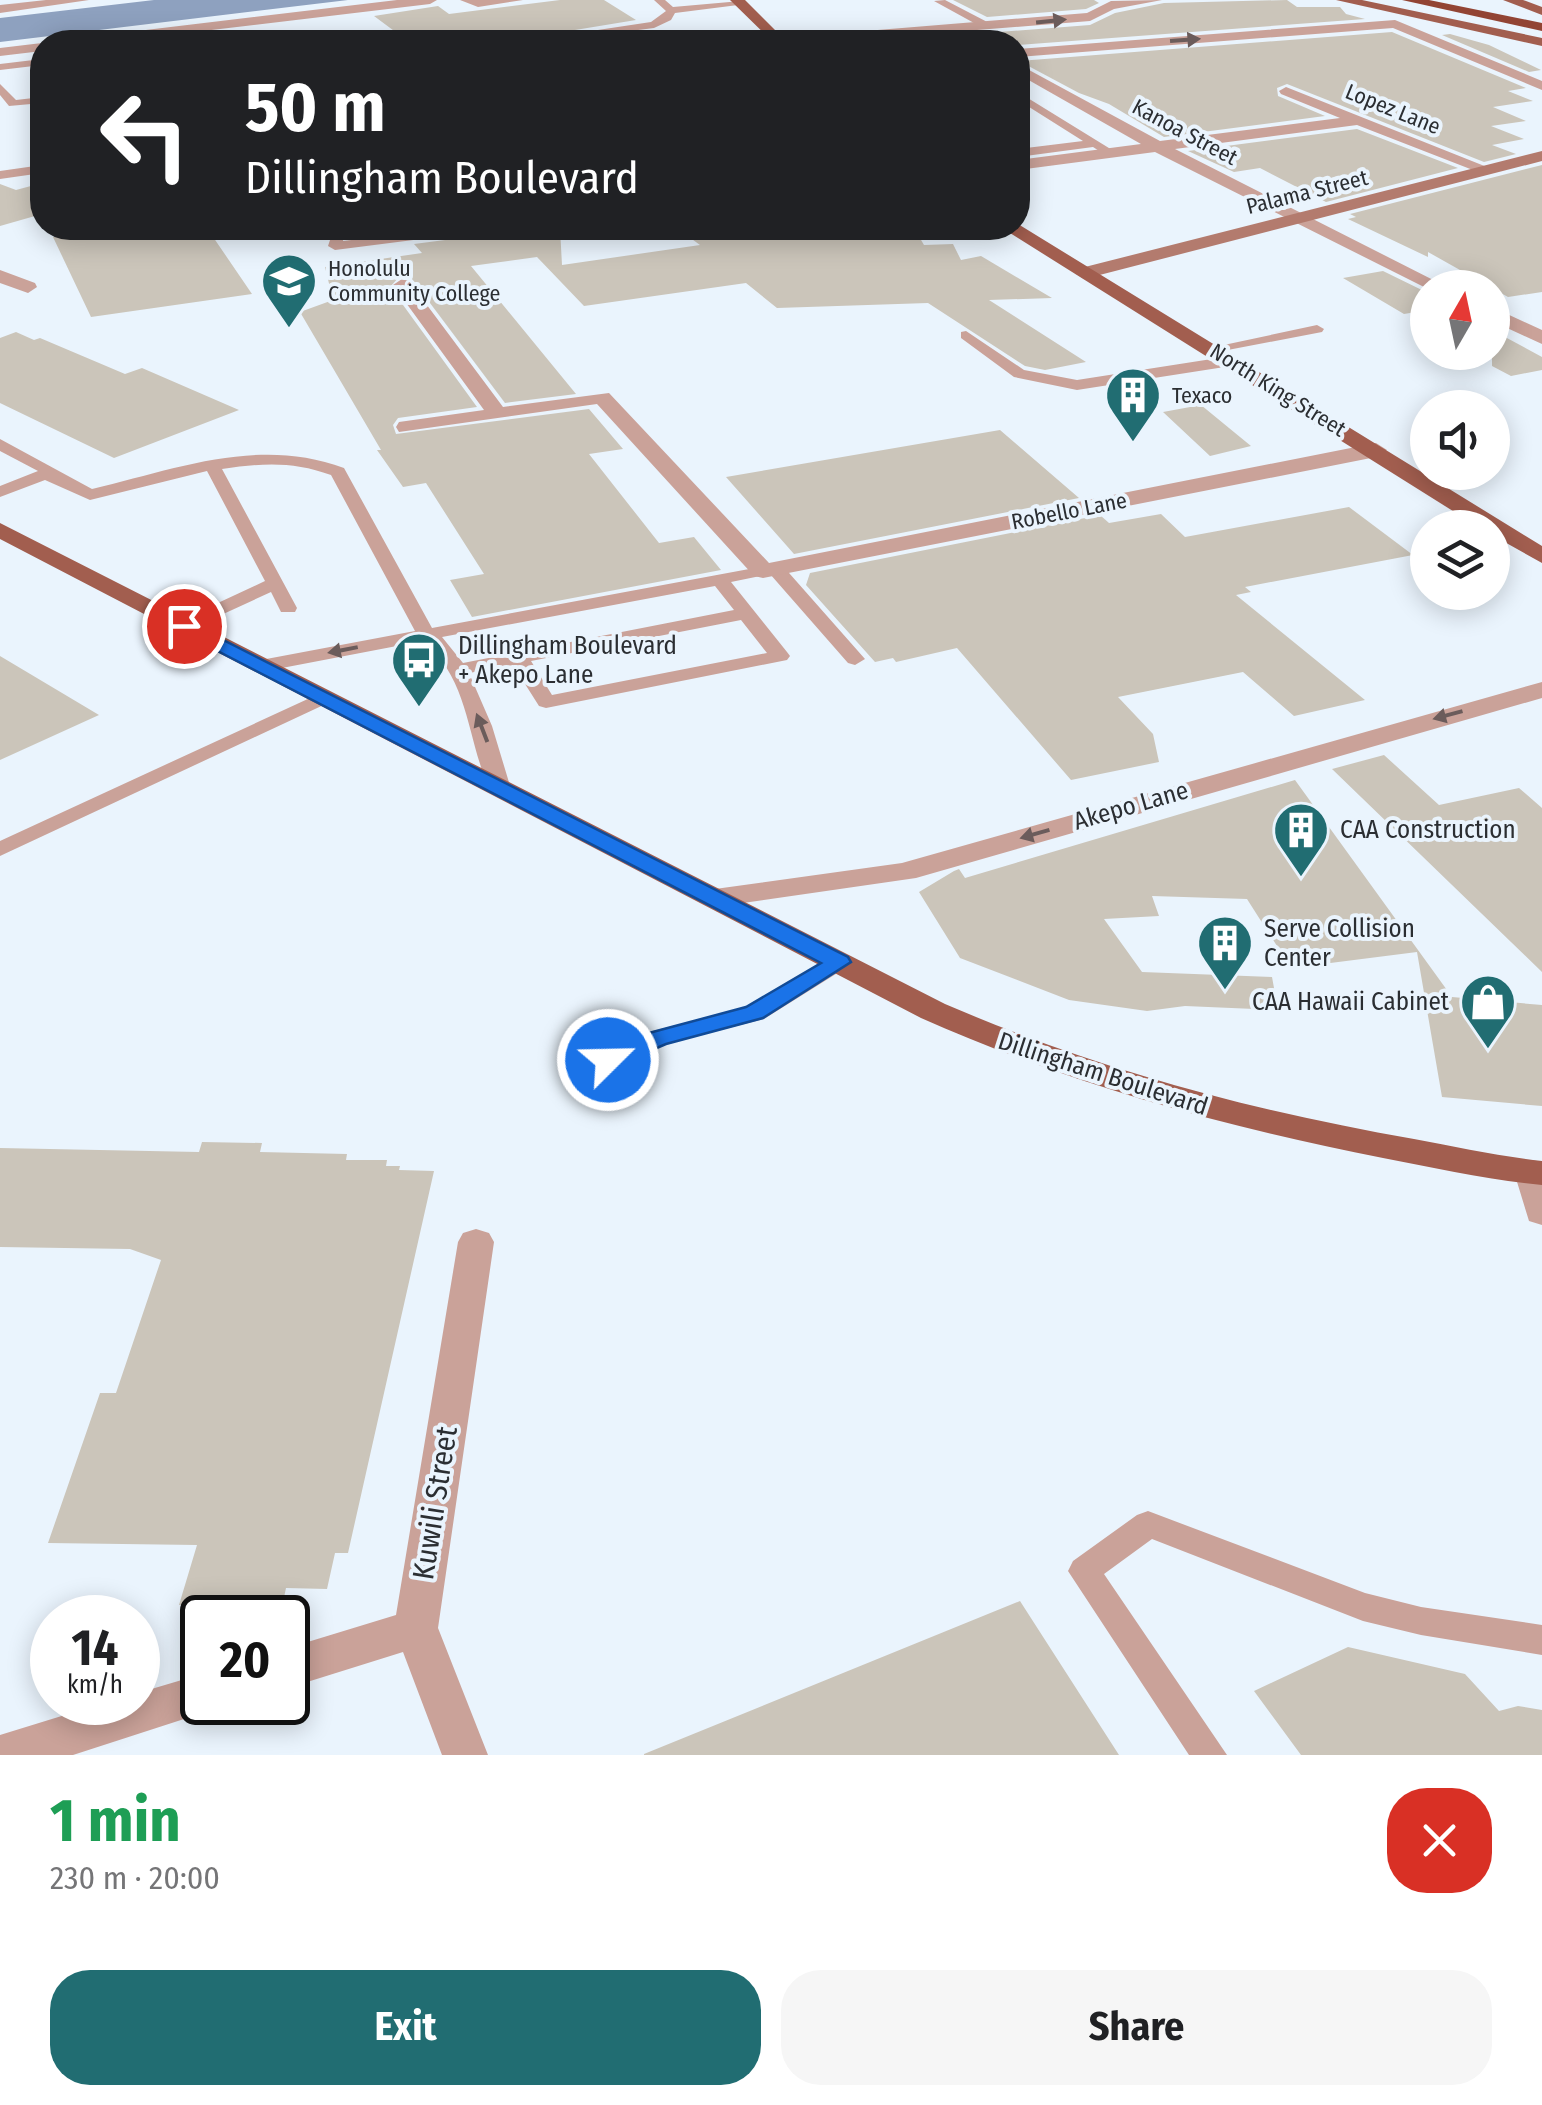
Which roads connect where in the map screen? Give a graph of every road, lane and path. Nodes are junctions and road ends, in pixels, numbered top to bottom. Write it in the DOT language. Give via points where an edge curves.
graph roads {
  1 [pos="82,0"];
  2 [pos="430,0"];
  3 [pos="466,0"];
  4 [pos="518,0"];
  5 [pos="659,0"];
  6 [pos="1155,0"];
  7 [pos="1343,0"];
  8 [pos="1409,0"];
  9 [pos="1458,0"];
  10 [pos="1510,0"];
  11 [pos="939,1"];
  12 [pos="739,2"];
  13 [pos="0,9"];
  14 [pos="671,10"];
  15 [pos="1542,14"];
  16 [pos="989,27"];
  17 [pos="1542,27"];
  18 [pos="192,29"];
  19 [pos="183,30"];
  20 [pos="610,30"];
  21 [pos="768,30"];
  22 [pos="947,30"];
  23 [pos="1542,42"];
  24 [pos="30,48"];
  25 [pos="0,52"];
  26 [pos="1030,52"];
  27 [pos="30,63"];
  28 [pos="0,67"];
  29 [pos="1030,75"];
  30 [pos="1050,86"];
  31 [pos="1542,86"];
  32 [pos="1,89"];
  33 [pos="1030,90"];
  34 [pos="1286,91"];
  35 [pos="30,102"];
  36 [pos="1030,103"];
  37 [pos="1357,120"];
  38 [pos="1095,143"];
  39 [pos="1160,148"];
  40 [pos="1030,151"];
  41 [pos="1110,153"];
  42 [pos="1542,156"];
  43 [pos="1030,163"];
  44 [pos="1484,169"];
  45 [pos="30,171"];
  46 [pos="0,175"];
  47 [pos="1297,218"];
  48 [pos="337,240"];
  49 [pos="382,240"];
  50 [pos="1030,240"];
  51 [pos="1084,272"];
  52 [pos="1410,273"];
  53 [pos="0,276"];
  54 [pos="402,286"];
  55 [pos="28,287"];
  56 [pos="1532,312"];
  57 [pos="1510,315"];
  58 [pos="1510,321"];
  59 [pos="1316,329"];
  60 [pos="966,334"];
  61 [pos="1542,338"];
  62 [pos="1222,355"];
  63 [pos="498,414"];
  64 [pos="408,427"];
  65 [pos="0,444"];
  66 [pos="1376,450"];
  67 [pos="212,466"];
  68 [pos="44,474"];
  69 [pos="0,492"];
  70 [pos="0,530"];
  71 [pos="1537,549"];
  72 [pos="769,570"];
  73 [pos="720,579"];
  74 [pos="276,583"];
  75 [pos="288,608"];
  76 [pos="746,614"];
  77 [pos="184,626"];
  78 [pos="425,633"];
  79 [pos="519,658"];
  80 [pos="856,659"];
  81 [pos="262,666"];
  82 [pos="455,670"];
  83 [pos="1537,696"];
  84 [pos="323,698"];
  85 [pos="500,788"];
  86 [pos="0,849"];
  87 [pos="715,898"];
  88 [pos="839,962"];
  89 [pos="608,1060"];
  90 [pos="1537,1173"];
  91 [pos="1542,1212"];
  92 [pos="476,1242"];
  93 [pos="416,1628"];
  94 [pos="1542,1640"];
  95 [pos="310,1661"];
  96 [pos="180,1701"];
  97 [pos="5,1755"];
  98 [pos="466,1755"];
  99 [pos="1209,1755"];
  1 -- 13 [label="street"];
  2 -- 18 [label="street"];
  3 -- 4 [label="lane"];
  5 -- 14 [label="lane"];
  16 -- 6 [label="street, one-way" via="1090,17 1111,6"];
  7 -- 23 [label="main road"];
  8 -- 17 [label="highway"];
  9 -- 15 [label="highway"];
  10 -- 15 [label="main road"];
  11 -- 16 [label="lane"];
  12 -- 14 [label="lane"];
  12 -- 21 [label="main road"];
  14 -- 20 [label="lane" via="654,24"];
  16 -- 22 [label="street"];
  18 -- 19 [label="street"];
  24 -- 25 [label="street"];
  26 -- 31 [label="street, one-way" via="1395,24"];
  27 -- 28 [label="lane"];
  29 -- 30 [label="street, Kanoa Street"];
  30 -- 33 [label="lane"];
  30 -- 39 [label="street, Kanoa Street"];
  32 -- 35 [label="lane" via="13,104"];
  34 -- 37 [label="street, Lopez Lane"];
  36 -- 38 [label="lane"];
  37 -- 39 [label="street"];
  37 -- 44 [label="street, Lopez Lane"];
  38 -- 40 [label="lane"];
  38 -- 41 [label="lane"];
  39 -- 41 [label="street"];
  39 -- 47 [label="street, Kanoa Street"];
  41 -- 43 [label="street"];
  42 -- 44 [label="street, Palama Street"];
  44 -- 47 [label="street, Palama Street"];
  45 -- 46 [label="lane"];
  47 -- 51 [label="street, Palama Street"];
  47 -- 52 [label="street, Kanoa Street"];
  48 -- 49 [label="lane" via="335,246"];
  50 -- 51 [label="main road, North King Street"];
  51 -- 62 [label="main road, North King Street"];
  53 -- 55 [label="street"];
  54 -- 63 [label="street"];
  56 -- 57 [label="street"];
  58 -- 61 [label="street"];
  59 -- 62 [label="lane"];
  60 -- 62 [label="lane" via="1020,374 1077,385"];
  62 -- 66 [label="main road, North King Street"];
  63 -- 64 [label="street"];
  63 -- 72 [label="street" via="602,396"];
  65 -- 68 [label="lane" via="42,464"];
  66 -- 71 [label="main road, North King Street"];
  66 -- 72 [label="street, Robello Lane"];
  67 -- 68 [label="lane" via="90,495"];
  67 -- 74 [label="lane"];
  67 -- 78 [label="lane" via="273,456 338,472"];
  68 -- 69 [label="lane"];
  70 -- 77 [label="main road, Dillingham Boulevard"];
  72 -- 73 [label="lane"];
  72 -- 80 [label="lane"];
  73 -- 76 [label="lane"];
  73 -- 78 [label="lane"];
  74 -- 75 [label="lane"];
  74 -- 77 [label="lane"];
  76 -- 79 [label="lane"];
  76 -- 79 [label="lane" via="780,656 546,702"];
  77 -- 81 [label="main road, Dillingham Boulevard"];
  78 -- 81 [label="lane, one-way"];
  78 -- 82 [label="lane" via="441,642"];
  79 -- 82 [label="lane"];
  81 -- 84 [label="main road, Dillingham Boulevard"];
  85 -- 82 [label="lane, one-way" via="484,728"];
  83 -- 87 [label="street, Akepo Lane, one-way" via="905,872"];
  84 -- 85 [label="main road, Dillingham Boulevard"];
  84 -- 86 [label="lane"];
  85 -- 87 [label="main road, Dillingham Boulevard"];
  87 -- 88 [label="main road, Dillingham Boulevard"];
  88 -- 89 [label="lane" via="755,1013 658,1038"];
  88 -- 90 [label="main road, Dillingham Boulevard" via="1018,1050 1112,1082 1326,1136"];
  90 -- 91 [label="street"];
  92 -- 93 [label="street, Kuwili Street"];
  93 -- 95 [label="street"];
  93 -- 98 [label="street"];
  94 -- 99 [label="lane" via="1363,1607 1148,1524 1084,1571"];
  96 -- 97 [label="street"];
}
